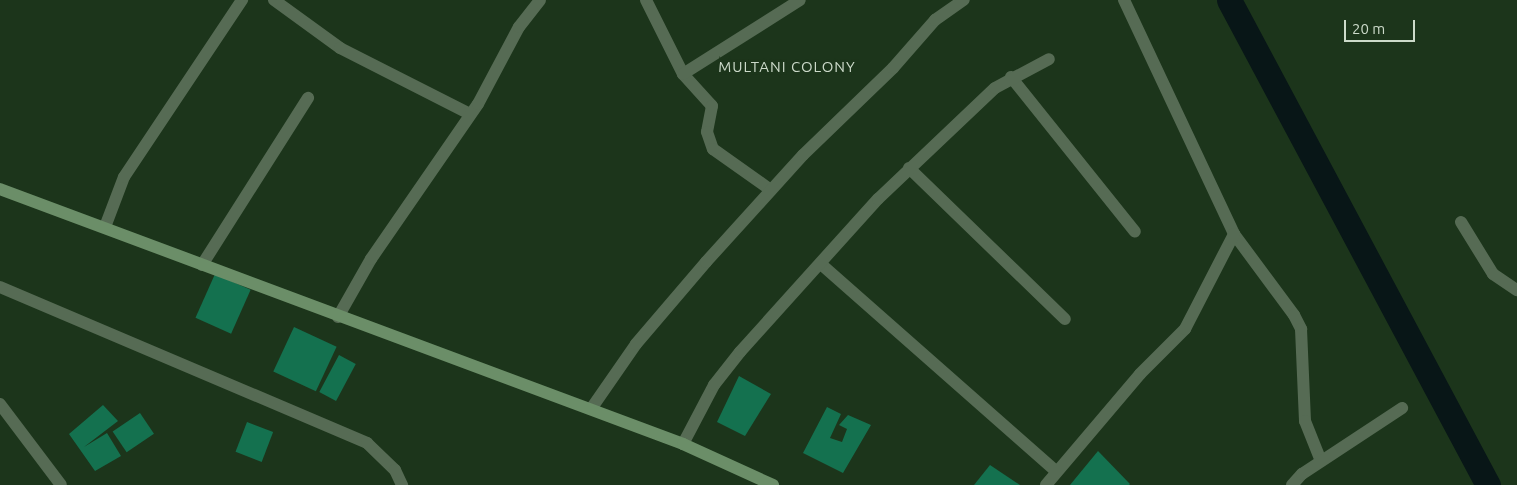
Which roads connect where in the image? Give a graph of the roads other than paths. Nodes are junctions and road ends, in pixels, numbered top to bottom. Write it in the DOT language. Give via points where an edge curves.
graph roads {
  1 [pos="242,0"];
  2 [pos="274,0"];
  3 [pos="540,0"];
  4 [pos="646,0"];
  5 [pos="800,0"];
  6 [pos="964,0"];
  7 [pos="1124,0"];
  8 [pos="1049,59"];
  9 [pos="684,74"];
  10 [pos="1011,77"];
  11 [pos="308,98"];
  12 [pos="470,114"];
  13 [pos="909,168"];
  14 [pos="0,189"];
  15 [pos="771,190"];
  16 [pos="1461,222"];
  17 [pos="105,226"];
  18 [pos="1134,232"];
  19 [pos="1234,234"];
  20 [pos="822,264"];
  21 [pos="202,265"];
  22 [pos="0,287"];
  23 [pos="1517,290"];
  24 [pos="338,317"];
  25 [pos="1065,319"];
  26 [pos="0,404"];
  27 [pos="1402,408"];
  28 [pos="591,409"];
  29 [pos="683,444"];
  30 [pos="1321,461"];
  31 [pos="1056,471"];
  32 [pos="60,485"];
  33 [pos="402,485"];
  34 [pos="773,485"];
  35 [pos="1046,485"];
  36 [pos="1292,485"];
  1 -- 17 [label="street" via="124,177"];
  2 -- 12 [label="street" via="340,48"];
  3 -- 12 [label="street" via="519,27"];
  4 -- 9 [label="street"];
  5 -- 9 [label="street"];
  6 -- 15 [label="street" via="935,20 893,68"];
  7 -- 19 [label="street"];
  8 -- 10 [label="street"];
  9 -- 15 [label="street" via="712,106 707,132 713,149"];
  10 -- 13 [label="street"];
  10 -- 18 [label="street"];
  11 -- 21 [label="street"];
  12 -- 24 [label="street" via="376,251"];
  13 -- 20 [label="street"];
  13 -- 25 [label="street"];
  14 -- 17 [label="street"];
  15 -- 28 [label="street" via="636,344"];
  16 -- 23 [label="street" via="1493,274"];
  17 -- 21 [label="street"];
  19 -- 30 [label="street" via="1294,315 1300,329 1305,421"];
  19 -- 31 [label="street" via="1185,329 1140,374"];
  20 -- 29 [label="street" via="740,352 714,385"];
  20 -- 31 [label="street"];
  21 -- 24 [label="street"];
  22 -- 33 [label="street" via="367,442 396,470"];
  24 -- 28 [label="street"];
  26 -- 32 [label="street"];
  27 -- 30 [label="street"];
  28 -- 29 [label="street"];
  29 -- 34 [label="street"];
  30 -- 36 [label="street"];
  31 -- 35 [label="street"];
}
